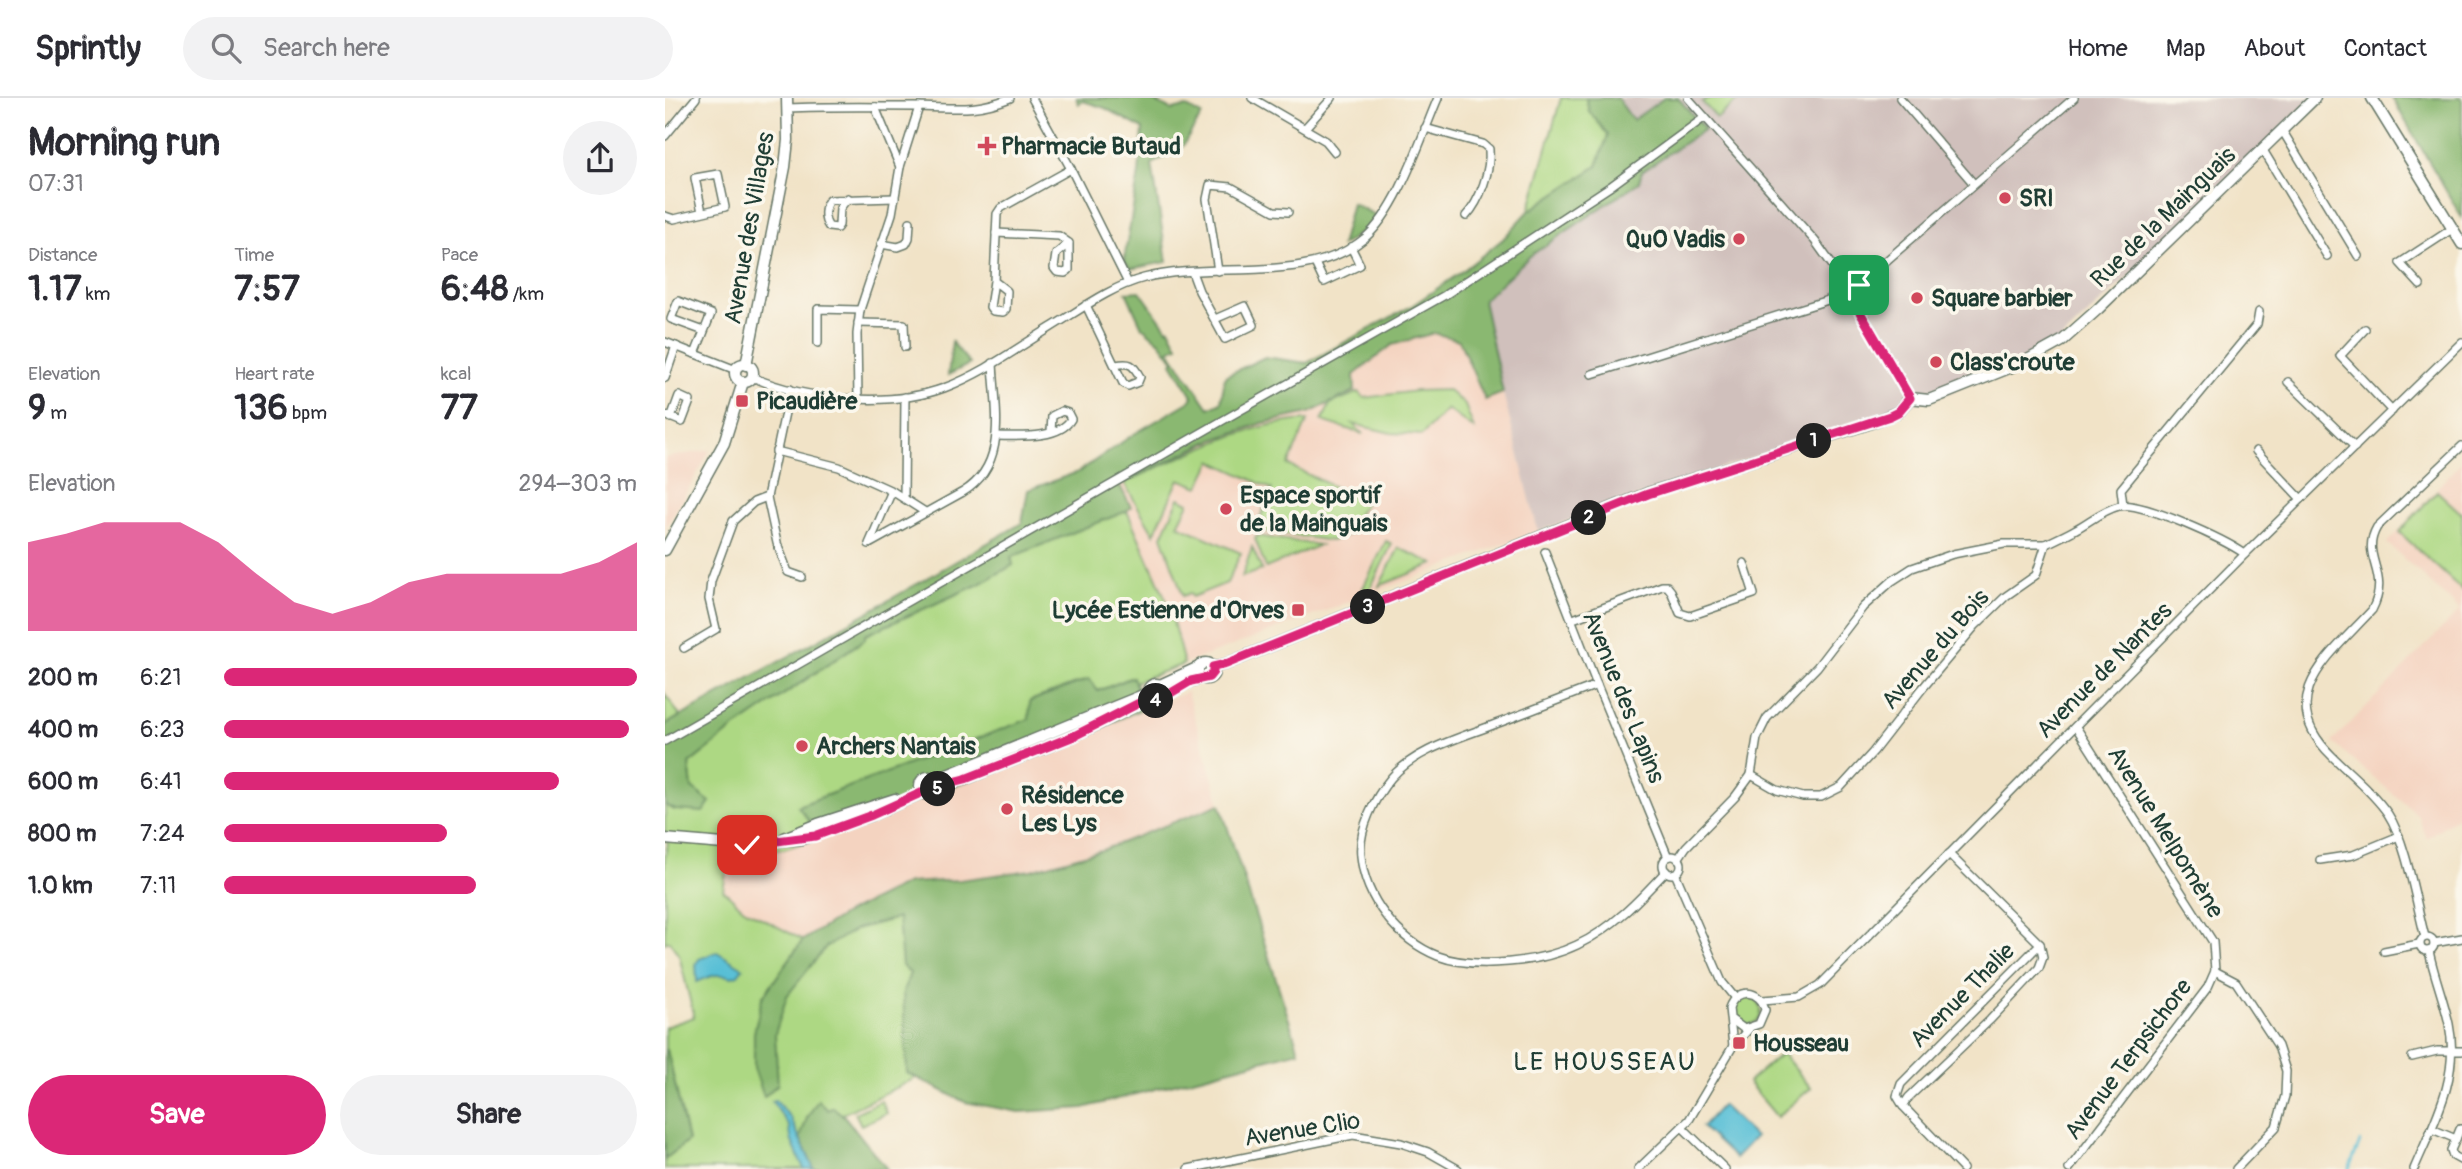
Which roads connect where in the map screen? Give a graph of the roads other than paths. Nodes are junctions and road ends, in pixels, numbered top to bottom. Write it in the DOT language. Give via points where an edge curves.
graph roads {
  1 [pos="697,98"];
  2 [pos="933,98"];
  3 [pos="1010,98"];
  4 [pos="1032,98"];
  5 [pos="1252,98"];
  6 [pos="1332,98"];
  7 [pos="1438,98"];
  8 [pos="1688,98"];
  9 [pos="1900,98"];
  10 [pos="2074,98"];
  11 [pos="2315,98"];
  12 [pos="2372,98"];
  13 [pos="843,102"];
  14 [pos="787,103"];
  15 [pos="875,107"];
  16 [pos="919,107"];
  17 [pos="932,107"];
  18 [pos="1705,117"];
  19 [pos="1305,128"];
  20 [pos="1425,128"];
  21 [pos="2282,130"];
  22 [pos="665,136"];
  23 [pos="2263,150"];
  24 [pos="1335,152"];
  25 [pos="900,167"];
  26 [pos="1071,169"];
  27 [pos="1974,184"];
  28 [pos="848,198"];
  29 [pos="895,198"];
  30 [pos="702,212"];
  31 [pos="1288,212"];
  32 [pos="665,216"];
  33 [pos="1466,216"];
  34 [pos="910,222"];
  35 [pos="2452,229"];
  36 [pos="996,233"];
  37 [pos="1069,243"];
  38 [pos="881,244"];
  39 [pos="2462,244"];
  40 [pos="1351,247"];
  41 [pos="2327,256"];
  42 [pos="2358,256"];
  43 [pos="1315,263"];
  44 [pos="1218,271"];
  45 [pos="1192,272"];
  46 [pos="1843,280"];
  47 [pos="994,281"];
  48 [pos="1858,282"];
  49 [pos="1128,283"];
  50 [pos="2420,285"];
  51 [pos="1841,292"];
  52 [pos="1853,297"];
  53 [pos="1086,305"];
  54 [pos="860,310"];
  55 [pos="2259,312"];
  56 [pos="1216,319"];
  57 [pos="858,323"];
  58 [pos="2365,329"];
  59 [pos="703,331"];
  60 [pos="665,342"];
  61 [pos="2462,342"];
  62 [pos="818,343"];
  63 [pos="676,346"];
  64 [pos="905,346"];
  65 [pos="695,354"];
  66 [pos="993,363"];
  67 [pos="1116,365"];
  68 [pos="741,368"];
  69 [pos="1592,374"];
  70 [pos="665,378"];
  71 [pos="747,380"];
  72 [pos="2288,382"];
  73 [pos="790,389"];
  74 [pos="905,397"];
  75 [pos="1910,398"];
  76 [pos="858,399"];
  77 [pos="2392,411"];
  78 [pos="1051,431"];
  79 [pos="996,436"];
  80 [pos="2462,446"];
  81 [pos="2355,447"];
  82 [pos="776,451"];
  83 [pos="2256,451"];
  84 [pos="892,491"];
  85 [pos="767,497"];
  86 [pos="904,497"];
  87 [pos="2301,499"];
  88 [pos="2123,505"];
  89 [pos="925,512"];
  90 [pos="2046,544"];
  91 [pos="665,550"];
  92 [pos="1545,552"];
  93 [pos="2245,554"];
  94 [pos="1744,563"];
  95 [pos="802,577"];
  96 [pos="1573,619"];
  97 [pos="684,648"];
  98 [pos="1199,667"];
  99 [pos="1213,667"];
  100 [pos="1202,678"];
  101 [pos="1597,685"];
  102 [pos="1162,690"];
  103 [pos="2076,727"];
  104 [pos="665,741"];
  105 [pos="1751,775"];
  106 [pos="2399,836"];
  107 [pos="665,839"];
  108 [pos="682,842"];
  109 [pos="665,849"];
  110 [pos="1949,854"];
  111 [pos="1668,857"];
  112 [pos="1678,859"];
  113 [pos="2320,860"];
  114 [pos="1671,872"];
  115 [pos="2425,937"];
  116 [pos="2462,938"];
  117 [pos="2434,943"];
  118 [pos="2040,944"];
  119 [pos="2419,944"];
  120 [pos="2384,951"];
  121 [pos="2429,951"];
  122 [pos="2215,971"];
  123 [pos="1735,998"];
  124 [pos="1762,1000"];
  125 [pos="1732,1020"];
  126 [pos="1749,1029"];
  127 [pos="1733,1046"];
  128 [pos="2451,1051"];
  129 [pos="2462,1051"];
  130 [pos="2412,1056"];
  131 [pos="1903,1106"];
  132 [pos="1682,1127"];
  133 [pos="2432,1129"];
  134 [pos="2462,1129"];
  135 [pos="2456,1139"];
  136 [pos="2462,1161"];
  137 [pos="1188,1169"];
  138 [pos="1458,1169"];
  139 [pos="1638,1169"];
  140 [pos="1725,1169"];
  141 [pos="1963,1169"];
  142 [pos="2069,1169"];
  143 [pos="2236,1169"];
  144 [pos="2414,1169"];
  1 -- 22 [label="street"];
  2 -- 17 [label="street"];
  3 -- 17 [label="street" via="981,108"];
  4 -- 26 [label="street"];
  5 -- 19 [label="street"];
  6 -- 19 [label="street"];
  7 -- 20 [label="street"];
  8 -- 18 [label="street"];
  9 -- 27 [label="street"];
  10 -- 27 [label="street"];
  11 -- 21 [label="street, Rue de la Mainguais"];
  12 -- 35 [label="street"];
  13 -- 14 [label="street"];
  13 -- 15 [label="street"];
  14 -- 68 [label="street, Avenue des Villages" via="785,167"];
  15 -- 16 [label="street"];
  15 -- 25 [label="street"];
  16 -- 17 [label="street"];
  16 -- 25 [label="street"];
  18 -- 46 [label="street" via="1815,241"];
  18 -- 104 [label="street" via="1612,186 1445,295"];
  19 -- 24 [label="street"];
  20 -- 33 [label="street" via="1489,149 1476,206"];
  20 -- 40 [label="street" via="1390,208"];
  21 -- 23 [label="street, Rue de la Mainguais"];
  21 -- 42 [label="street"];
  23 -- 41 [label="street"];
  23 -- 75 [label="street, Rue de la Mainguais" via="2062,341 1951,392 1929,400"];
  25 -- 29 [label="street"];
  26 -- 36 [label="street" via="1001,208"];
  26 -- 49 [label="street"];
  27 -- 48 [label="street"];
  28 -- 28 [label="street" via="829,200 825,206 829,227 839,225 840,208"];
  28 -- 29 [label="street"];
  29 -- 38 [label="street"];
  30 -- 30 [label="street" via="725,207 717,174 695,178"];
  30 -- 32 [label="street" via="674,219"];
  31 -- 44 [label="street" via="1274,211 1231,187 1210,185 1207,200"];
  34 -- 38 [label="street" via="905,244"];
  35 -- 39 [label="street"];
  35 -- 50 [label="street" via="2400,263"];
  36 -- 37 [label="street" via="1059,236"];
  36 -- 47 [label="street"];
  38 -- 54 [label="street"];
  40 -- 43 [label="street"];
  40 -- 43 [label="street" via="1360,265 1324,282"];
  43 -- 44 [label="street"];
  44 -- 45 [label="street"];
  45 -- 49 [label="street"];
  45 -- 56 [label="street"];
  46 -- 48 [label="street"];
  46 -- 51 [label="street"];
  48 -- 52 [label="street" via="1859,291"];
  49 -- 53 [label="street"];
  51 -- 52 [label="street"];
  51 -- 69 [label="street" via="1828,300"];
  52 -- 75 [label="street"];
  53 -- 66 [label="street"];
  53 -- 67 [label="street"];
  54 -- 57 [label="street"];
  54 -- 62 [label="street" via="818,309"];
  55 -- 88 [label="street" via="2257,324 2120,489"];
  56 -- 56 [label="street" via="1225,339 1254,326 1245,306"];
  57 -- 64 [label="street" via="904,324"];
  57 -- 76 [label="street"];
  58 -- 77 [label="street" via="2340,356"];
  59 -- 59 [label="street" via="711,314 678,301 671,318"];
  59 -- 65 [label="street"];
  60 -- 63 [label="street"];
  61 -- 77 [label="street, Avenue de Nantes"];
  63 -- 65 [label="street"];
  63 -- 70 [label="street"];
  65 -- 68 [label="street"];
  66 -- 74 [label="street" via="943,389"];
  66 -- 79 [label="street"];
  68 -- 71 [label="street" via="736,377"];
  68 -- 71 [label="street" via="752,369"];
  71 -- 73 [label="street"];
  71 -- 91 [label="street" via="724,443"];
  72 -- 81 [label="street"];
  73 -- 76 [label="street"];
  73 -- 82 [label="street"];
  74 -- 76 [label="street"];
  74 -- 86 [label="street"];
  75 -- 99 [label="street" via="1898,412 1868,424 1648,494"];
  77 -- 81 [label="street, Avenue de Nantes"];
  78 -- 79 [label="street" via="1038,437"];
  79 -- 89 [label="street" via="991,462 976,484"];
  80 -- 106 [label="street" via="2377,527 2370,545 2379,575 2378,599 2318,669 2307,696 2306,710 2316,738 2377,800"];
  81 -- 87 [label="street, Avenue de Nantes"];
  82 -- 84 [label="street" via="839,467"];
  82 -- 85 [label="street"];
  83 -- 87 [label="street"];
  84 -- 86 [label="street"];
  84 -- 89 [label="street" via="869,544"];
  85 -- 95 [label="street" via="788,572"];
  85 -- 97 [label="street" via="733,521 711,581 709,598 716,629"];
  86 -- 89 [label="street"];
  87 -- 93 [label="street, Avenue de Nantes"];
  88 -- 90 [label="street" via="2099,513"];
  88 -- 93 [label="street" via="2166,516"];
  90 -- 105 [label="street" via="2004,544 1953,554 1912,568 1892,581 1863,607 1817,667 1767,718 1757,738"];
  90 -- 105 [label="street, Avenue du Bois" via="2036,575 1975,626 1841,787 1821,797 1803,797 1777,790"];
  92 -- 96 [label="street, Avenue des Lapins"];
  93 -- 103 [label="street, Avenue de Nantes"];
  94 -- 96 [label="street" via="1754,594 1690,616 1680,612 1671,591 1662,586"];
  96 -- 101 [label="street, Avenue des Lapins"];
  98 -- 99 [label="street" via="1205,663"];
  98 -- 100 [label="street"];
  98 -- 102 [label="street"];
  99 -- 100 [label="street" via="1211,676"];
  100 -- 102 [label="street"];
  101 -- 111 [label="street, Avenue des Lapins"];
  101 -- 114 [label="street" via="1445,744 1414,759 1391,778 1373,806 1360,854 1375,900 1413,943 1438,956 1459,962 1523,962 1596,935"];
  102 -- 108 [label="street" via="1158,700 1150,696 826,833 735,845"];
  103 -- 110 [label="street, Avenue de Nantes"];
  103 -- 122 [label="street, Avenue Melpomène" via="2213,942"];
  105 -- 112 [label="street"];
  106 -- 113 [label="street" via="2353,855"];
  106 -- 115 [label="street"];
  107 -- 108 [label="street"];
  108 -- 109 [label="street"];
  110 -- 118 [label="street, Avenue Thalie"];
  110 -- 124 [label="street, Avenue de Nantes" via="1820,985 1800,997"];
  111 -- 112 [label="street"];
  111 -- 114 [label="street" via="1663,864"];
  112 -- 114 [label="street" via="1681,867"];
  114 -- 123 [label="street" via="1722,982"];
  115 -- 117 [label="street"];
  115 -- 119 [label="street"];
  116 -- 117 [label="street"];
  117 -- 121 [label="street"];
  118 -- 131 [label="street" via="2043,957 2039,968"];
  118 -- 131 [label="street, Avenue Thalie" via="1901,1084 1897,1096"];
  119 -- 120 [label="street"];
  119 -- 121 [label="street"];
  121 -- 128 [label="street" via="2449,1024"];
  122 -- 142 [label="street, Avenue Terpsichore" via="2208,987"];
  122 -- 143 [label="street" via="2237,982 2278,1046 2286,1071 2276,1127"];
  123 -- 124 [label="street" via="1752,993"];
  123 -- 125 [label="street"];
  124 -- 126 [label="street" via="1765,1016"];
  125 -- 126 [label="street"];
  125 -- 127 [label="street"];
  126 -- 127 [label="street"];
  127 -- 132 [label="street"];
  128 -- 129 [label="street"];
  128 -- 130 [label="street"];
  128 -- 133 [label="street" via="2448,1085"];
  131 -- 141 [label="street"];
  132 -- 139 [label="street"];
  132 -- 140 [label="street"];
  133 -- 135 [label="street"];
  133 -- 144 [label="street"];
  134 -- 135 [label="street"];
  135 -- 136 [label="street" via="2451,1150"];
  137 -- 138 [label="street, Avenue Clio" via="1353,1135 1401,1143"];
}
